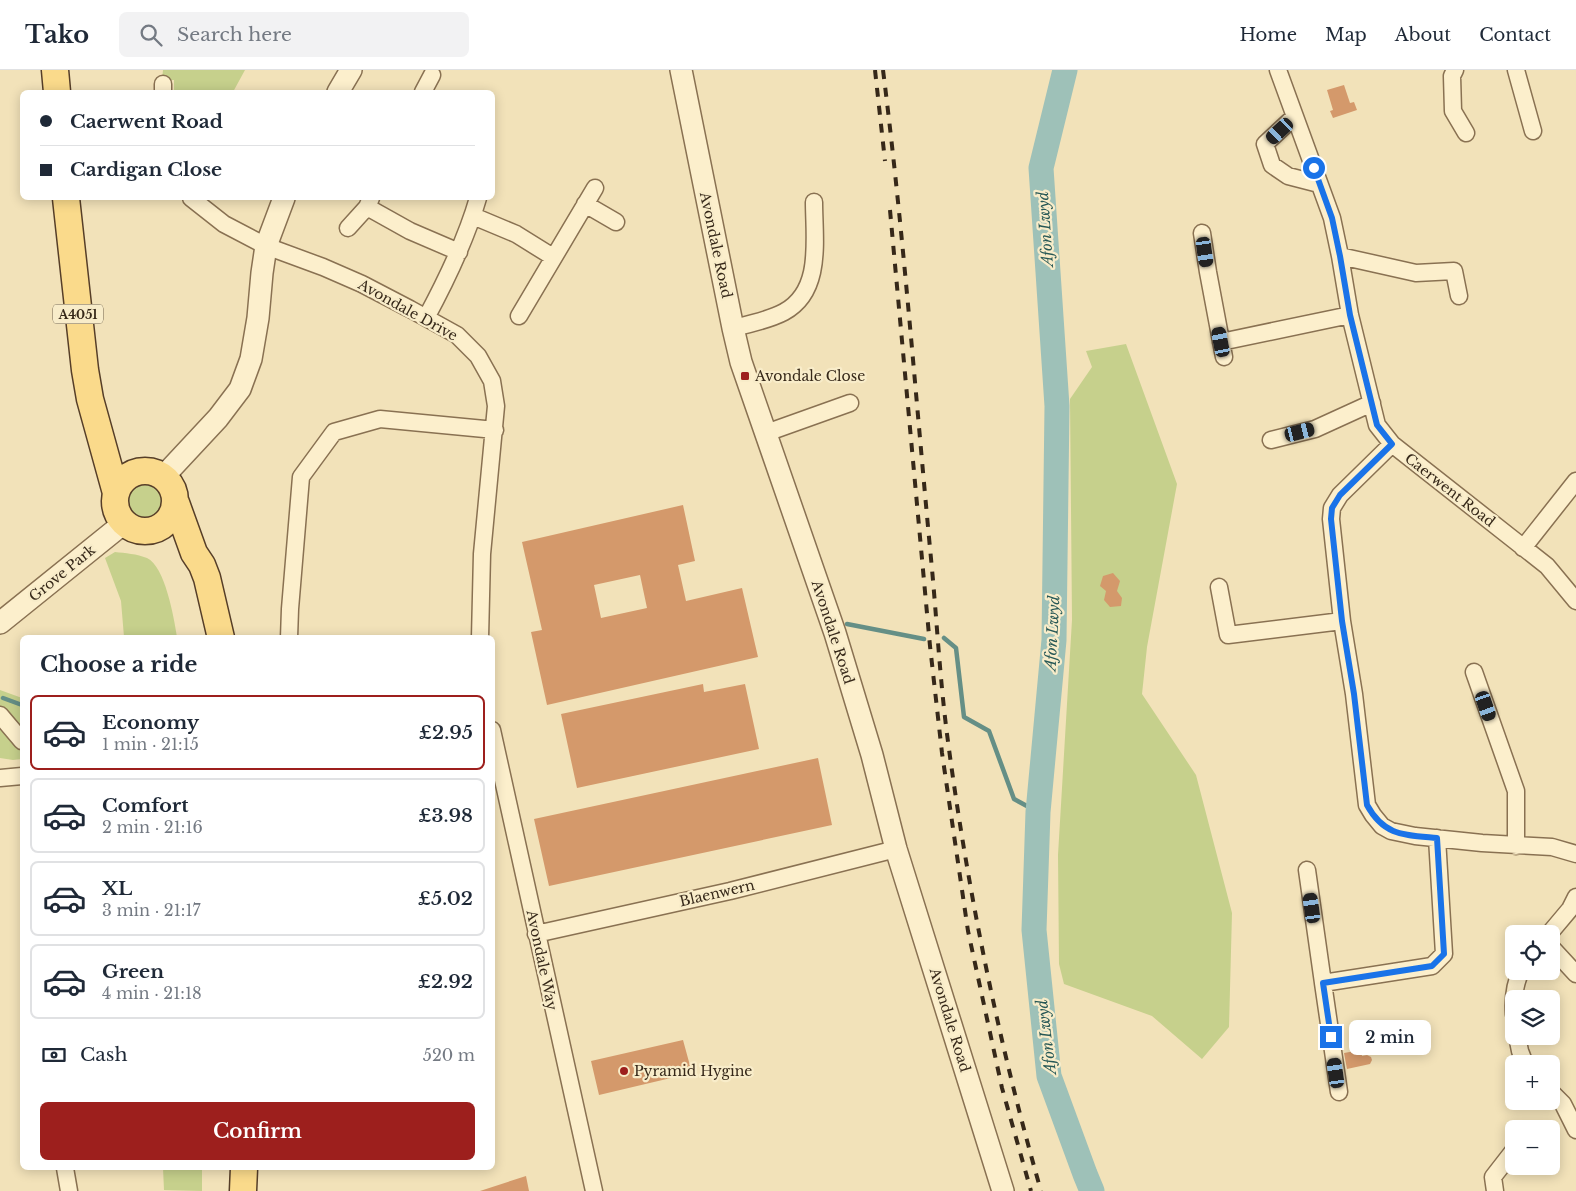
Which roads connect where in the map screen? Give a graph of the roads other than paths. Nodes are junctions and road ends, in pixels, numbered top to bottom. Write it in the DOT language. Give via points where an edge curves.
graph roads {
  1 [pos="55,70"];
  2 [pos="351,70"];
  3 [pos="681,70"];
  4 [pos="1278,70"];
  5 [pos="1455,70"];
  6 [pos="1516,70"];
  7 [pos="432,75"];
  8 [pos="56,90"];
  9 [pos="339,90"];
  10 [pos="423,90"];
  11 [pos="1294,117"];
  12 [pos="1533,132"];
  13 [pos="1466,133"];
  14 [pos="1319,184"];
  15 [pos="594,188"];
  16 [pos="66,200"];
  17 [pos="194,200"];
  18 [pos="283,200"];
  19 [pos="477,200"];
  20 [pos="369,202"];
  21 [pos="814,202"];
  22 [pos="585,204"];
  23 [pos="473,216"];
  24 [pos="616,222"];
  25 [pos="348,228"];
  26 [pos="1202,233"];
  27 [pos="266,246"];
  28 [pos="460,252"];
  29 [pos="1340,256"];
  30 [pos="553,257"];
  31 [pos="1459,296"];
  32 [pos="1350,315"];
  33 [pos="519,316"];
  34 [pos="426,318"];
  35 [pos="733,328"];
  36 [pos="850,403"];
  37 [pos="1372,403"];
  38 [pos="99,429"];
  39 [pos="495,430"];
  40 [pos="766,433"];
  41 [pos="1271,440"];
  42 [pos="1392,444"];
  43 [pos="155,474"];
  44 [pos="1576,481"];
  45 [pos="116,493"];
  46 [pos="176,503"];
  47 [pos="135,527"];
  48 [pos="1523,548"];
  49 [pos="194,553"];
  50 [pos="1219,587"];
  51 [pos="1576,601"];
  52 [pos="1342,621"];
  53 [pos="0,623"];
  54 [pos="220,635"];
  55 [pos="290,635"];
  56 [pos="480,635"];
  57 [pos="1474,672"];
  58 [pos="0,715"];
  59 [pos="20,739"];
  60 [pos="495,744"];
  61 [pos="20,776"];
  62 [pos="0,778"];
  63 [pos="1437,838"];
  64 [pos="1516,846"];
  65 [pos="896,849"];
  66 [pos="1576,854"];
  67 [pos="1307,870"];
  68 [pos="1576,897"];
  69 [pos="1557,925"];
  70 [pos="536,934"];
  71 [pos="1560,957"];
  72 [pos="1576,974"];
  73 [pos="1323,983"];
  74 [pos="1339,1092"];
  75 [pos="1560,1101"];
  76 [pos="1576,1130"];
  77 [pos="1505,1162"];
  78 [pos="66,1170"];
  79 [pos="244,1170"];
  80 [pos="69,1191"];
  81 [pos="243,1191"];
  82 [pos="594,1191"];
  83 [pos="1003,1191"];
  84 [pos="1495,1191"];
  1 -- 8 [label="main road"];
  2 -- 9 [label="street"];
  3 -- 35 [label="street, Avondale Road"];
  4 -- 11 [label="street, Caerwent Road"];
  5 -- 13 [label="street" via="1452,76 1453,111"];
  6 -- 12 [label="street"];
  7 -- 10 [label="street"];
  11 -- 14 [label="street, Caerwent Road"];
  11 -- 14 [label="street" via="1266,144 1272,165 1288,176"];
  14 -- 29 [label="street, Caerwent Road" via="1332,218"];
  15 -- 22 [label="street"];
  16 -- 38 [label="main road, A4051" via="85,370"];
  17 -- 27 [label="street, Avondale Drive" via="224,224"];
  18 -- 27 [label="street"];
  19 -- 23 [label="street"];
  20 -- 25 [label="street"];
  20 -- 28 [label="street" via="410,231"];
  21 -- 35 [label="street" via="814,268 808,290 785,311"];
  22 -- 24 [label="street"];
  22 -- 30 [label="street"];
  23 -- 28 [label="street"];
  23 -- 30 [label="street" via="516,234"];
  26 -- 32 [label="street" via="1223,349"];
  27 -- 34 [label="street, Avondale Drive" via="355,281"];
  27 -- 43 [label="street" via="251,359 240,389 218,418"];
  28 -- 34 [label="street"];
  29 -- 31 [label="street" via="1416,273 1454,272"];
  29 -- 32 [label="street, Caerwent Road"];
  30 -- 33 [label="street"];
  32 -- 37 [label="street, Caerwent Road"];
  34 -- 39 [label="street, Avondale Drive" via="457,335 478,356 492,381"];
  35 -- 40 [label="street, Avondale Road" via="743,369"];
  36 -- 40 [label="street"];
  37 -- 41 [label="street" via="1315,429"];
  37 -- 42 [label="street, Caerwent Road" via="1377,425"];
  38 -- 43 [label="main road, A4051" via="128,460"];
  38 -- 45 [label="main road, A4051"];
  39 -- 55 [label="street" via="380,420 334,432 301,477"];
  39 -- 56 [label="street, Avondale Drive" via="483,542"];
  40 -- 65 [label="street, Avondale Road" via="835,633"];
  42 -- 48 [label="street, Caerwent Road"];
  42 -- 52 [label="street" via="1340,495 1332,508"];
  43 -- 45 [label="main road" via="131,475"];
  43 -- 46 [label="main road" via="170,484"];
  44 -- 48 [label="street"];
  45 -- 47 [label="main road" via="116,509"];
  46 -- 47 [label="main road" via="167,523 158,529"];
  46 -- 49 [label="main road"];
  47 -- 49 [label="main road"];
  47 -- 53 [label="street, Grove Park"];
  48 -- 51 [label="street, Caerwent Road" via="1546,566"];
  49 -- 54 [label="main road" via="207,578"];
  50 -- 52 [label="street" via="1228,635"];
  52 -- 63 [label="street" via="1367,805 1382,826 1392,831"];
  57 -- 64 [label="street" via="1516,790"];
  58 -- 59 [label="street"];
  60 -- 70 [label="street, Avondale Way"];
  61 -- 62 [label="street"];
  63 -- 64 [label="street"];
  63 -- 73 [label="street" via="1444,954 1432,966"];
  64 -- 66 [label="street" via="1552,847"];
  65 -- 70 [label="street, Blaenwern"];
  65 -- 83 [label="street, Avondale Road"];
  67 -- 73 [label="street"];
  68 -- 69 [label="street"];
  70 -- 82 [label="street, Avondale Way"];
  71 -- 72 [label="street"];
  73 -- 74 [label="street"];
  75 -- 76 [label="street"];
  77 -- 84 [label="street" via="1493,1177"];
  78 -- 80 [label="street"];
  79 -- 81 [label="main road"];
}
